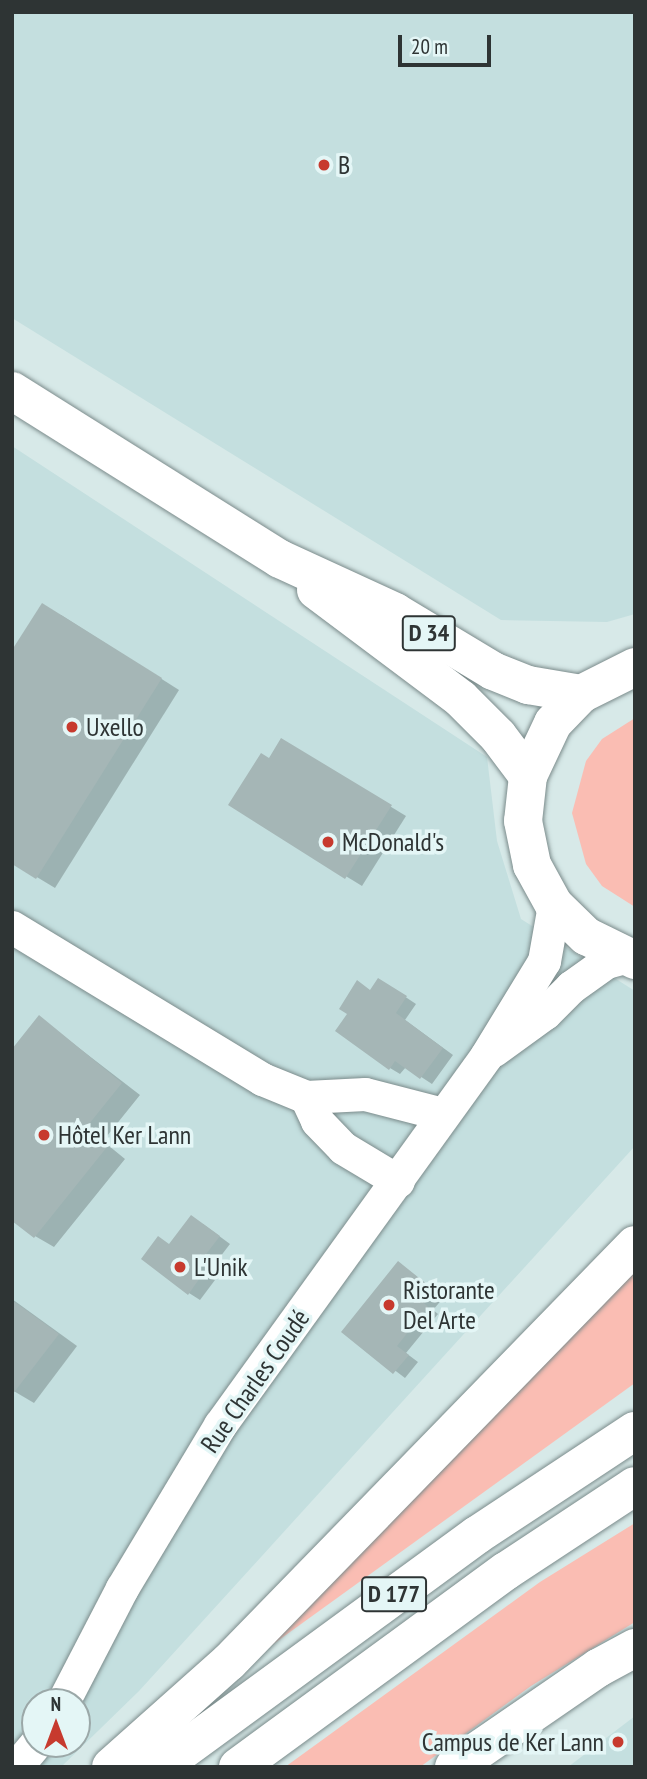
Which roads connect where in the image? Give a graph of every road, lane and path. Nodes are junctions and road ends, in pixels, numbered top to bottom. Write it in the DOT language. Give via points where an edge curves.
graph roads {
  1 [pos="12,391"];
  2 [pos="280,559"];
  3 [pos="635,667"];
  4 [pos="581,694"];
  5 [pos="528,776"];
  6 [pos="554,905"];
  7 [pos="12,927"];
  8 [pos="630,958"];
  9 [pos="486,1056"];
  10 [pos="306,1097"];
  11 [pos="443,1114"];
  12 [pos="398,1181"];
  13 [pos="635,1245"];
  14 [pos="635,1431"];
  15 [pos="635,1486"];
  16 [pos="635,1648"];
  17 [pos="69,1688"];
  18 [pos="111,1767"];
  19 [pos="160,1767"];
  20 [pos="238,1767"];
  21 [pos="454,1767"];
  1 -- 2 [label="main road, D 34"];
  2 -- 4 [label="main road, D 34" via="395,612 493,671 528,685"];
  2 -- 5 [label="main road, D 34" via="346,618 461,699 498,736"];
  3 -- 4 [label="main road"];
  4 -- 5 [label="main road" via="553,723"];
  5 -- 6 [label="main road" via="523,821 527,844 537,876"];
  6 -- 8 [label="main road" via="586,936"];
  6 -- 9 [label="street" via="544,961"];
  7 -- 10 [label="street" via="262,1079"];
  8 -- 9 [label="street" via="606,962"];
  9 -- 11 [label="street, Rue Charles Coudé"];
  10 -- 11 [label="street" via="365,1094"];
  10 -- 12 [label="street" via="317,1121 343,1148"];
  11 -- 12 [label="street, Rue Charles Coudé"];
  12 -- 17 [label="street, Rue Charles Coudé" via="220,1425 122,1588"];
  13 -- 18 [label="main road" via="229,1662"];
  14 -- 19 [label="main road, D 177" via="467,1542"];
  15 -- 20 [label="main road, D 177" via="506,1571"];
  16 -- 21 [label="main road" via="598,1668"];
}
